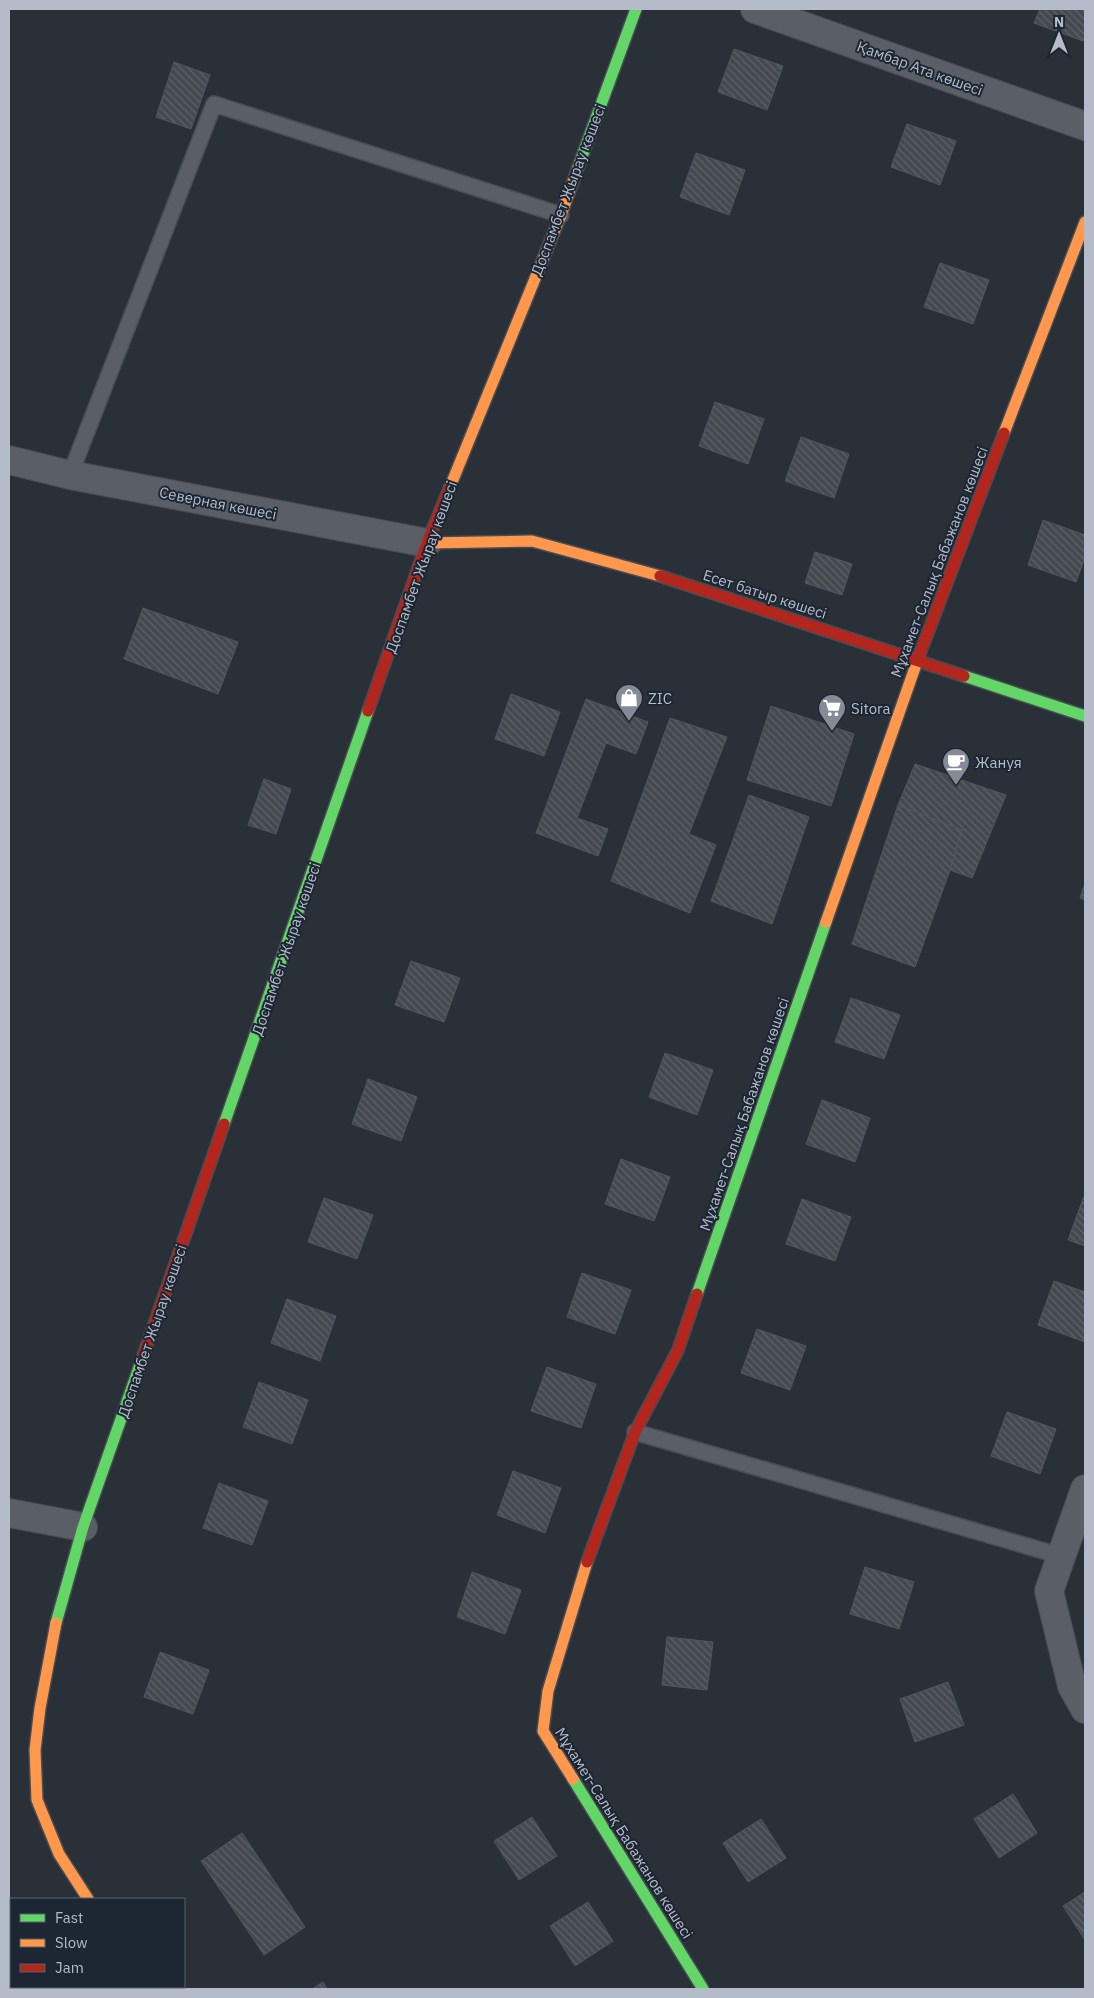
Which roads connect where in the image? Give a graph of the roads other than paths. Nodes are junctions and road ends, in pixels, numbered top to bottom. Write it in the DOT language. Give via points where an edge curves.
graph roads {
  1 [pos="636,9"];
  2 [pos="755,9"];
  3 [pos="1085,126"];
  4 [pos="561,214"];
  5 [pos="1085,222"];
  6 [pos="9,460"];
  7 [pos="70,475"];
  8 [pos="427,543"];
  9 [pos="917,660"];
  10 [pos="1085,716"];
  11 [pos="635,1432"];
  12 [pos="1085,1489"];
  13 [pos="9,1514"];
  14 [pos="83,1527"];
  15 [pos="1061,1556"];
  16 [pos="1085,1709"];
  17 [pos="87,1898"];
  18 [pos="703,1989"];
  1 -- 4 [label="street, Доспамбет Жырау көшесі"];
  2 -- 3 [label="street, Қамбар Ата көшесі"];
  4 -- 7 [label="lane" via="214,104"];
  4 -- 8 [label="street, Доспамбет Жырау көшесі"];
  5 -- 9 [label="street, Мұхамет-Салық Бабажанов көшесі"];
  6 -- 7 [label="street, Северная көшесі"];
  7 -- 8 [label="street, Северная көшесі"];
  8 -- 9 [label="street, Есет батыр көшесі" via="532,541 655,574"];
  8 -- 14 [label="street, Доспамбет Жырау көшесі"];
  9 -- 10 [label="street, Есет батыр көшесі"];
  9 -- 11 [label="street, Мұхамет-Салық Бабажанов көшесі" via="678,1350"];
  11 -- 15 [label="lane"];
  11 -- 18 [label="street, Мұхамет-Салық Бабажанов көшесі" via="580,1580 548,1691 542,1731"];
  12 -- 15 [label="street"];
  13 -- 14 [label="street"];
  14 -- 17 [label="street, Доспамбет Жырау көшесі" via="58,1612 35,1750 37,1800 59,1854"];
  15 -- 16 [label="street" via="1049,1591 1072,1686"];
}
